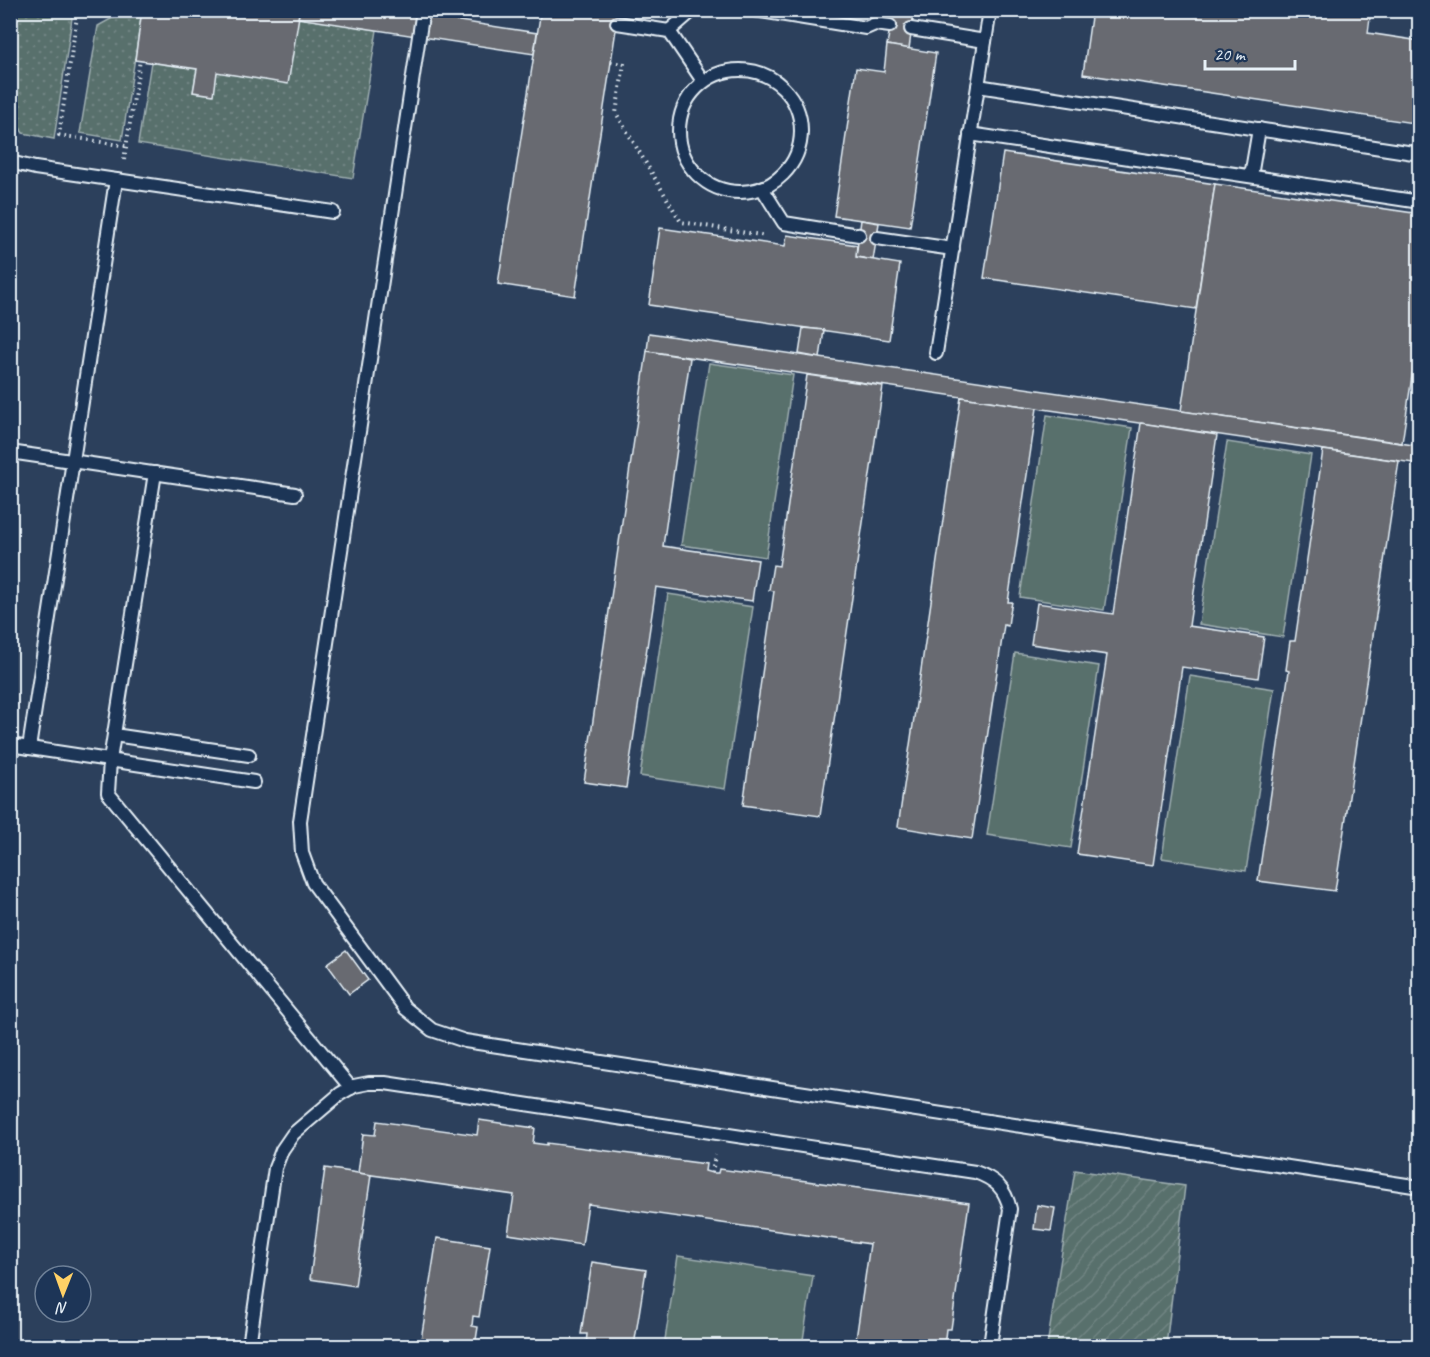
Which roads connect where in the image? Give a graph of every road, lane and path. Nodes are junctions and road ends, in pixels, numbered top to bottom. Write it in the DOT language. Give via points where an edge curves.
graph roads {
  1 [pos="78,10"];
  2 [pos="423,10"];
  3 [pos="693,10"];
  4 [pos="754,10"];
  5 [pos="990,10"];
  6 [pos="617,23"];
  7 [pos="890,26"];
  8 [pos="911,29"];
  9 [pos="669,31"];
  10 [pos="985,41"];
  11 [pos="140,60"];
  12 [pos="611,62"];
  13 [pos="703,81"];
  14 [pos="978,86"];
  15 [pos="1259,129"];
  16 [pos="970,134"];
  17 [pos="126,146"];
  18 [pos="1419,154"];
  19 [pos="10,162"];
  20 [pos="1251,176"];
  21 [pos="118,180"];
  22 [pos="762,188"];
  23 [pos="1419,202"];
  24 [pos="333,212"];
  25 [pos="859,235"];
  26 [pos="774,237"];
  27 [pos="877,238"];
  28 [pos="953,249"];
  29 [pos="936,353"];
  30 [pos="10,452"];
  31 [pos="73,461"];
  32 [pos="155,473"];
  33 [pos="295,494"];
  34 [pos="114,735"];
  35 [pos="10,745"];
  36 [pos="29,748"];
  37 [pos="249,755"];
  38 [pos="110,760"];
  39 [pos="254,782"];
  40 [pos="351,1088"];
  41 [pos="1419,1187"];
  42 [pos="249,1347"];
  43 [pos="990,1347"];
  1 -- 17 [label="path" via="59,135"];
  2 -- 41 [label="lane" via="300,821 302,853 313,883 405,1008 432,1030 465,1041"];
  3 -- 9 [label="lane"];
  4 -- 7 [label="lane" via="866,28 875,24"];
  5 -- 10 [label="lane"];
  6 -- 9 [label="lane"];
  8 -- 10 [label="lane"];
  9 -- 13 [label="lane"];
  10 -- 14 [label="lane"];
  11 -- 17 [label="path"];
  12 -- 26 [label="path" via="624,64 616,113 681,222"];
  13 -- 22 [label="lane" via="683,106 678,138 682,153 696,173 715,188 731,192"];
  13 -- 22 [label="lane" via="733,70 765,74 789,94 797,108 801,140 796,155 777,181"];
  14 -- 15 [label="lane"];
  14 -- 16 [label="lane"];
  15 -- 18 [label="lane"];
  15 -- 20 [label="lane"];
  16 -- 20 [label="lane"];
  16 -- 28 [label="lane"];
  17 -- 21 [label="path"];
  19 -- 21 [label="lane"];
  20 -- 23 [label="lane"];
  21 -- 24 [label="lane"];
  21 -- 31 [label="lane"];
  22 -- 25 [label="lane" via="784,223"];
  27 -- 28 [label="lane"];
  28 -- 29 [label="lane"];
  30 -- 31 [label="lane"];
  31 -- 32 [label="lane"];
  31 -- 36 [label="lane"];
  32 -- 33 [label="lane"];
  32 -- 34 [label="lane"];
  34 -- 37 [label="lane"];
  34 -- 38 [label="lane"];
  35 -- 36 [label="lane"];
  36 -- 38 [label="lane"];
  38 -- 39 [label="lane"];
  38 -- 40 [label="lane" via="108,793"];
  40 -- 42 [label="lane" via="293,1134 282,1150 275,1168"];
  40 -- 43 [label="lane" via="385,1083 988,1176 1007,1196 1010,1209"];
}
